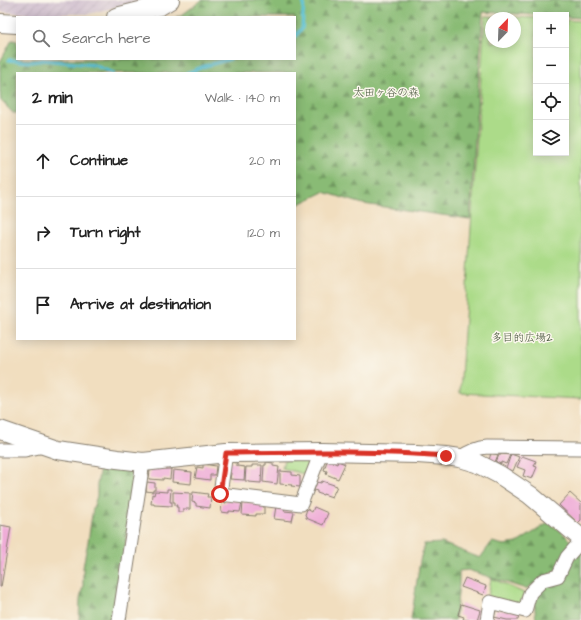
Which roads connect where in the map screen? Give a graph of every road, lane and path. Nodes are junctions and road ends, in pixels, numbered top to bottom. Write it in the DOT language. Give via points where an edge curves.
graph roads {
  1 [pos="170,0"];
  2 [pos="120,16"];
  3 [pos="0,23"];
  4 [pos="16,24"];
  5 [pos="0,430"];
  6 [pos="44,446"];
  7 [pos="581,448"];
  8 [pos="0,450"];
  9 [pos="321,452"];
  10 [pos="226,453"];
  11 [pos="460,458"];
  12 [pos="143,462"];
  13 [pos="581,538"];
  14 [pos="581,541"];
  15 [pos="119,620"];
  16 [pos="487,620"];
  1 -- 2 [label="street" via="160,6"];
  3 -- 4 [label="street"];
  5 -- 6 [label="street"];
  6 -- 8 [label="street" via="25,450"];
  6 -- 12 [label="street"];
  7 -- 11 [label="street" via="487,447 473,450"];
  9 -- 10 [label="street"];
  9 -- 10 [label="street" via="301,504 220,494"];
  9 -- 11 [label="street" via="417,454"];
  10 -- 12 [label="street"];
  11 -- 13 [label="street" via="477,463 500,475 530,495"];
  12 -- 15 [label="street"];
  14 -- 16 [label="street" via="568,557 558,576 543,580 530,593 525,612 490,602"];
}
